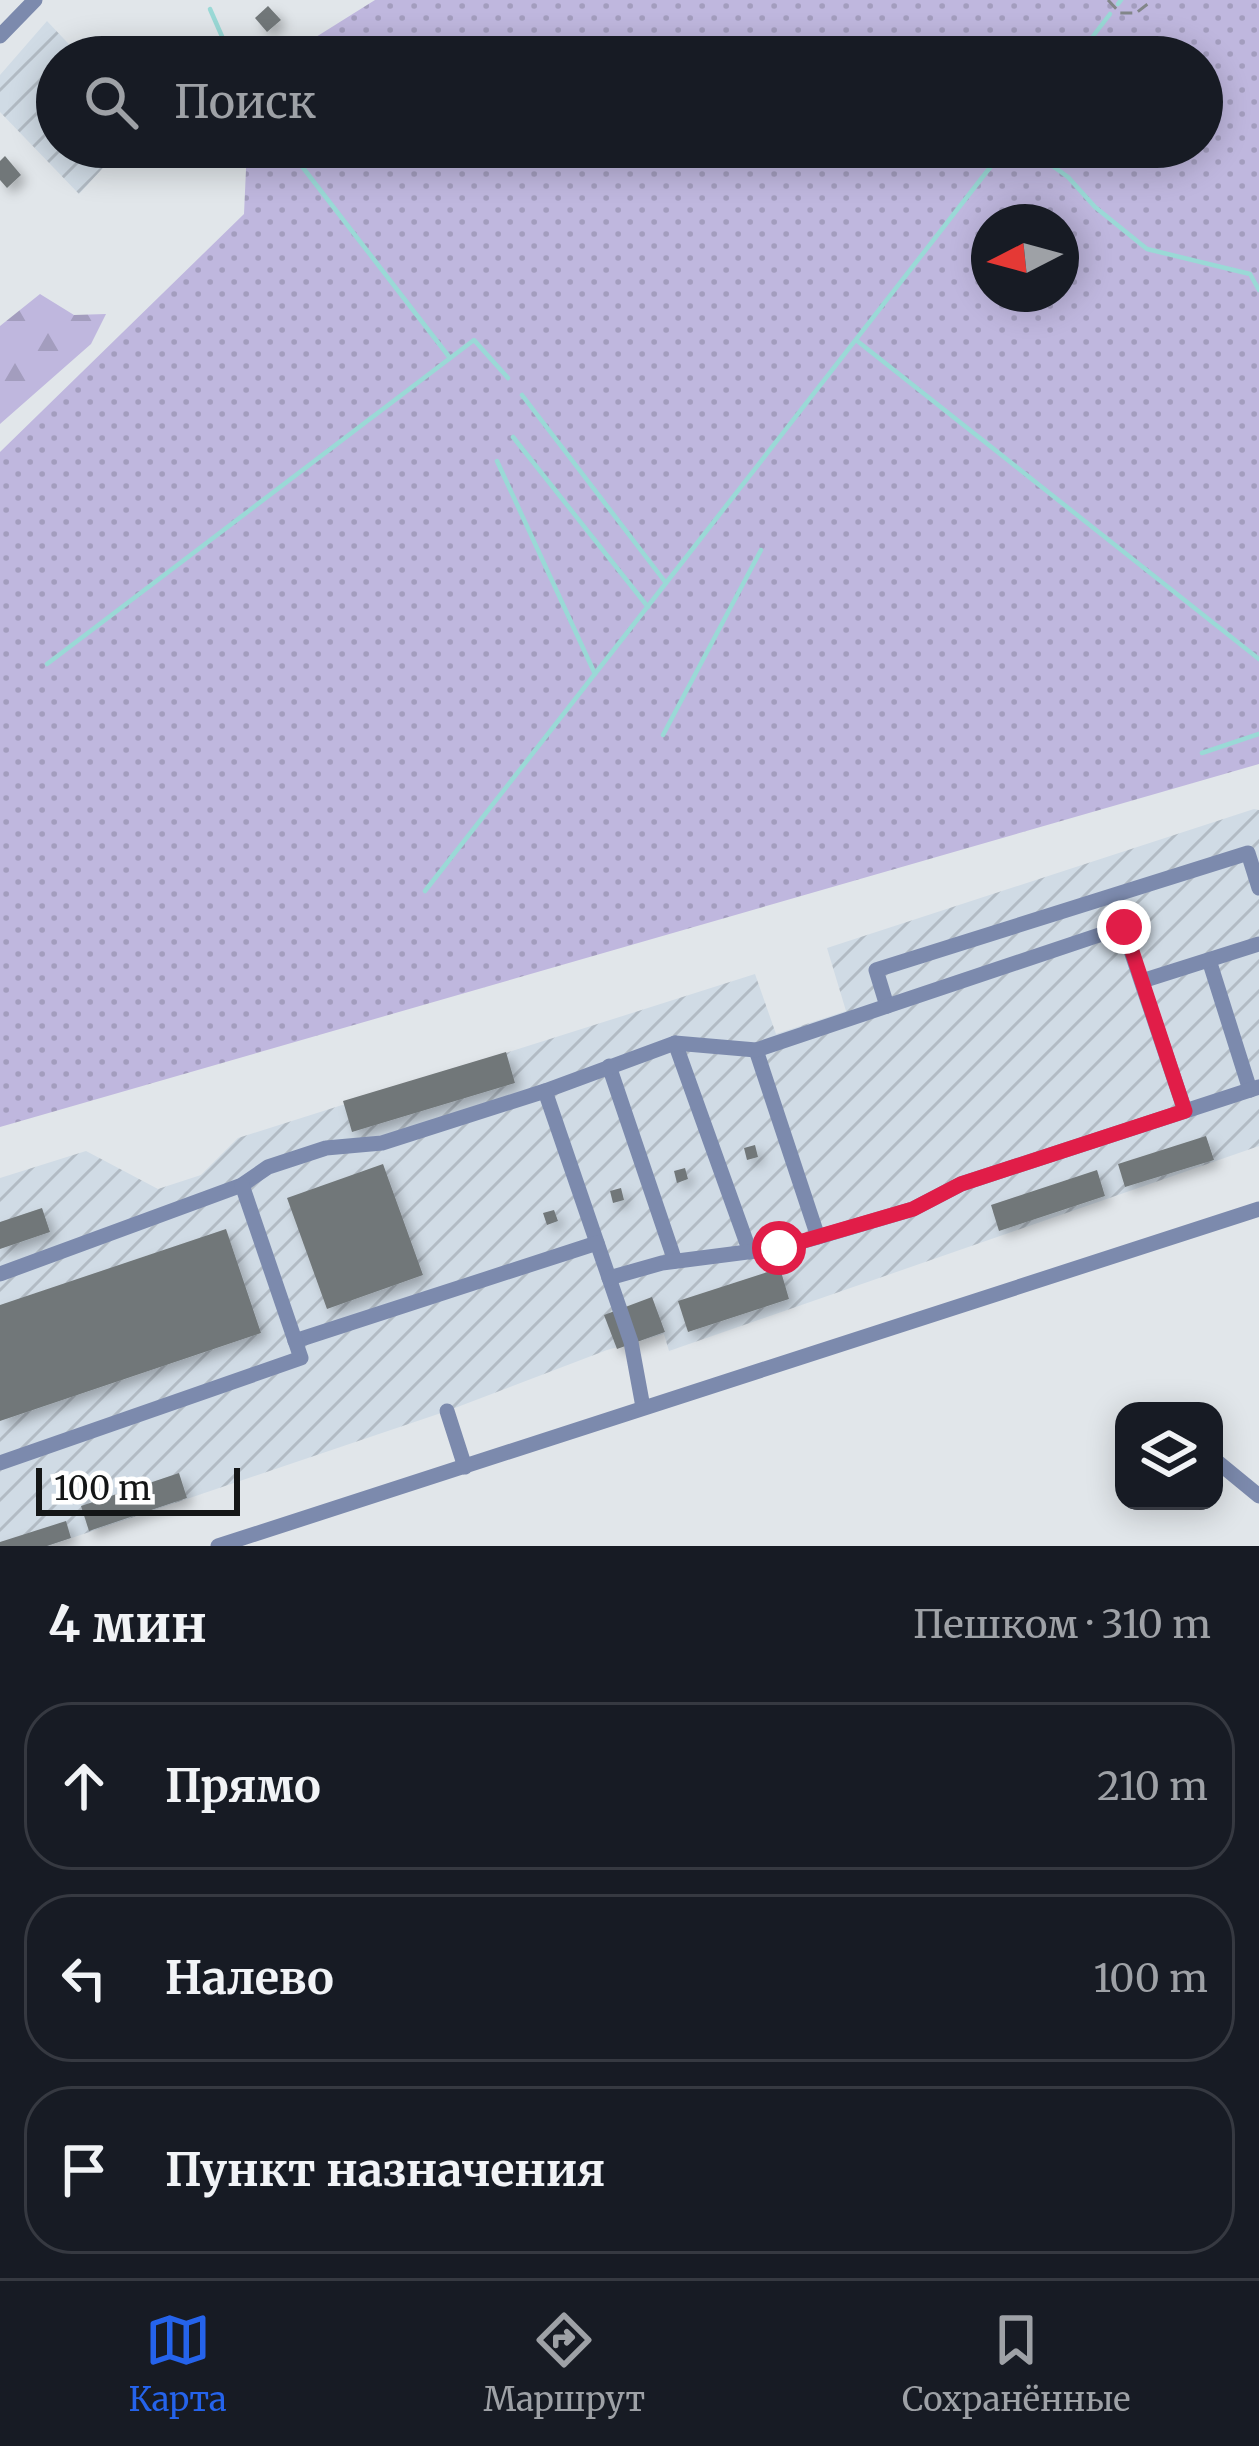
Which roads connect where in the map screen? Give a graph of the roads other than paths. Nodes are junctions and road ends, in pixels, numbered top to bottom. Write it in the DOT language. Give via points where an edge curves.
graph roads {
  1 [pos="35,0"];
  2 [pos="0,36"];
  3 [pos="1259,888"];
  4 [pos="1259,944"];
  5 [pos="1209,960"];
  6 [pos="1142,981"];
  7 [pos="887,1006"];
  8 [pos="675,1042"];
  9 [pos="756,1050"];
  10 [pos="609,1066"];
  11 [pos="1254,1088"];
  12 [pos="545,1091"];
  13 [pos="1185,1111"];
  14 [pos="242,1185"];
  15 [pos="1259,1209"];
  16 [pos="818,1237"];
  17 [pos="597,1243"];
  18 [pos="750,1252"];
  19 [pos="675,1262"];
  20 [pos="0,1274"];
  21 [pos="609,1278"];
  22 [pos="295,1341"];
  23 [pos="643,1407"];
  24 [pos="447,1411"];
  25 [pos="0,1463"];
  26 [pos="1223,1466"];
  27 [pos="465,1467"];
  28 [pos="1259,1496"];
  29 [pos="218,1546"];
  1 -- 2 [label="street"];
  3 -- 7 [label="street" via="1248,853 876,970"];
  4 -- 5 [label="street"];
  5 -- 6 [label="street"];
  5 -- 11 [label="street"];
  6 -- 7 [label="street" via="1124,927"];
  6 -- 13 [label="street"];
  7 -- 9 [label="street"];
  8 -- 9 [label="street"];
  8 -- 10 [label="street"];
  8 -- 18 [label="street"];
  9 -- 16 [label="street"];
  10 -- 12 [label="street"];
  10 -- 19 [label="street"];
  11 -- 13 [label="street"];
  12 -- 14 [label="street" via="382,1143 326,1148"];
  12 -- 17 [label="street"];
  13 -- 16 [label="street"];
  14 -- 20 [label="street"];
  14 -- 22 [label="street"];
  15 -- 23 [label="street"];
  16 -- 18 [label="street"];
  17 -- 21 [label="street"];
  17 -- 22 [label="street"];
  18 -- 19 [label="street"];
  19 -- 21 [label="street"];
  21 -- 23 [label="street"];
  22 -- 25 [label="street" via="301,1358"];
  23 -- 27 [label="street"];
  24 -- 27 [label="street"];
  26 -- 28 [label="street"];
  27 -- 29 [label="street"];
}
